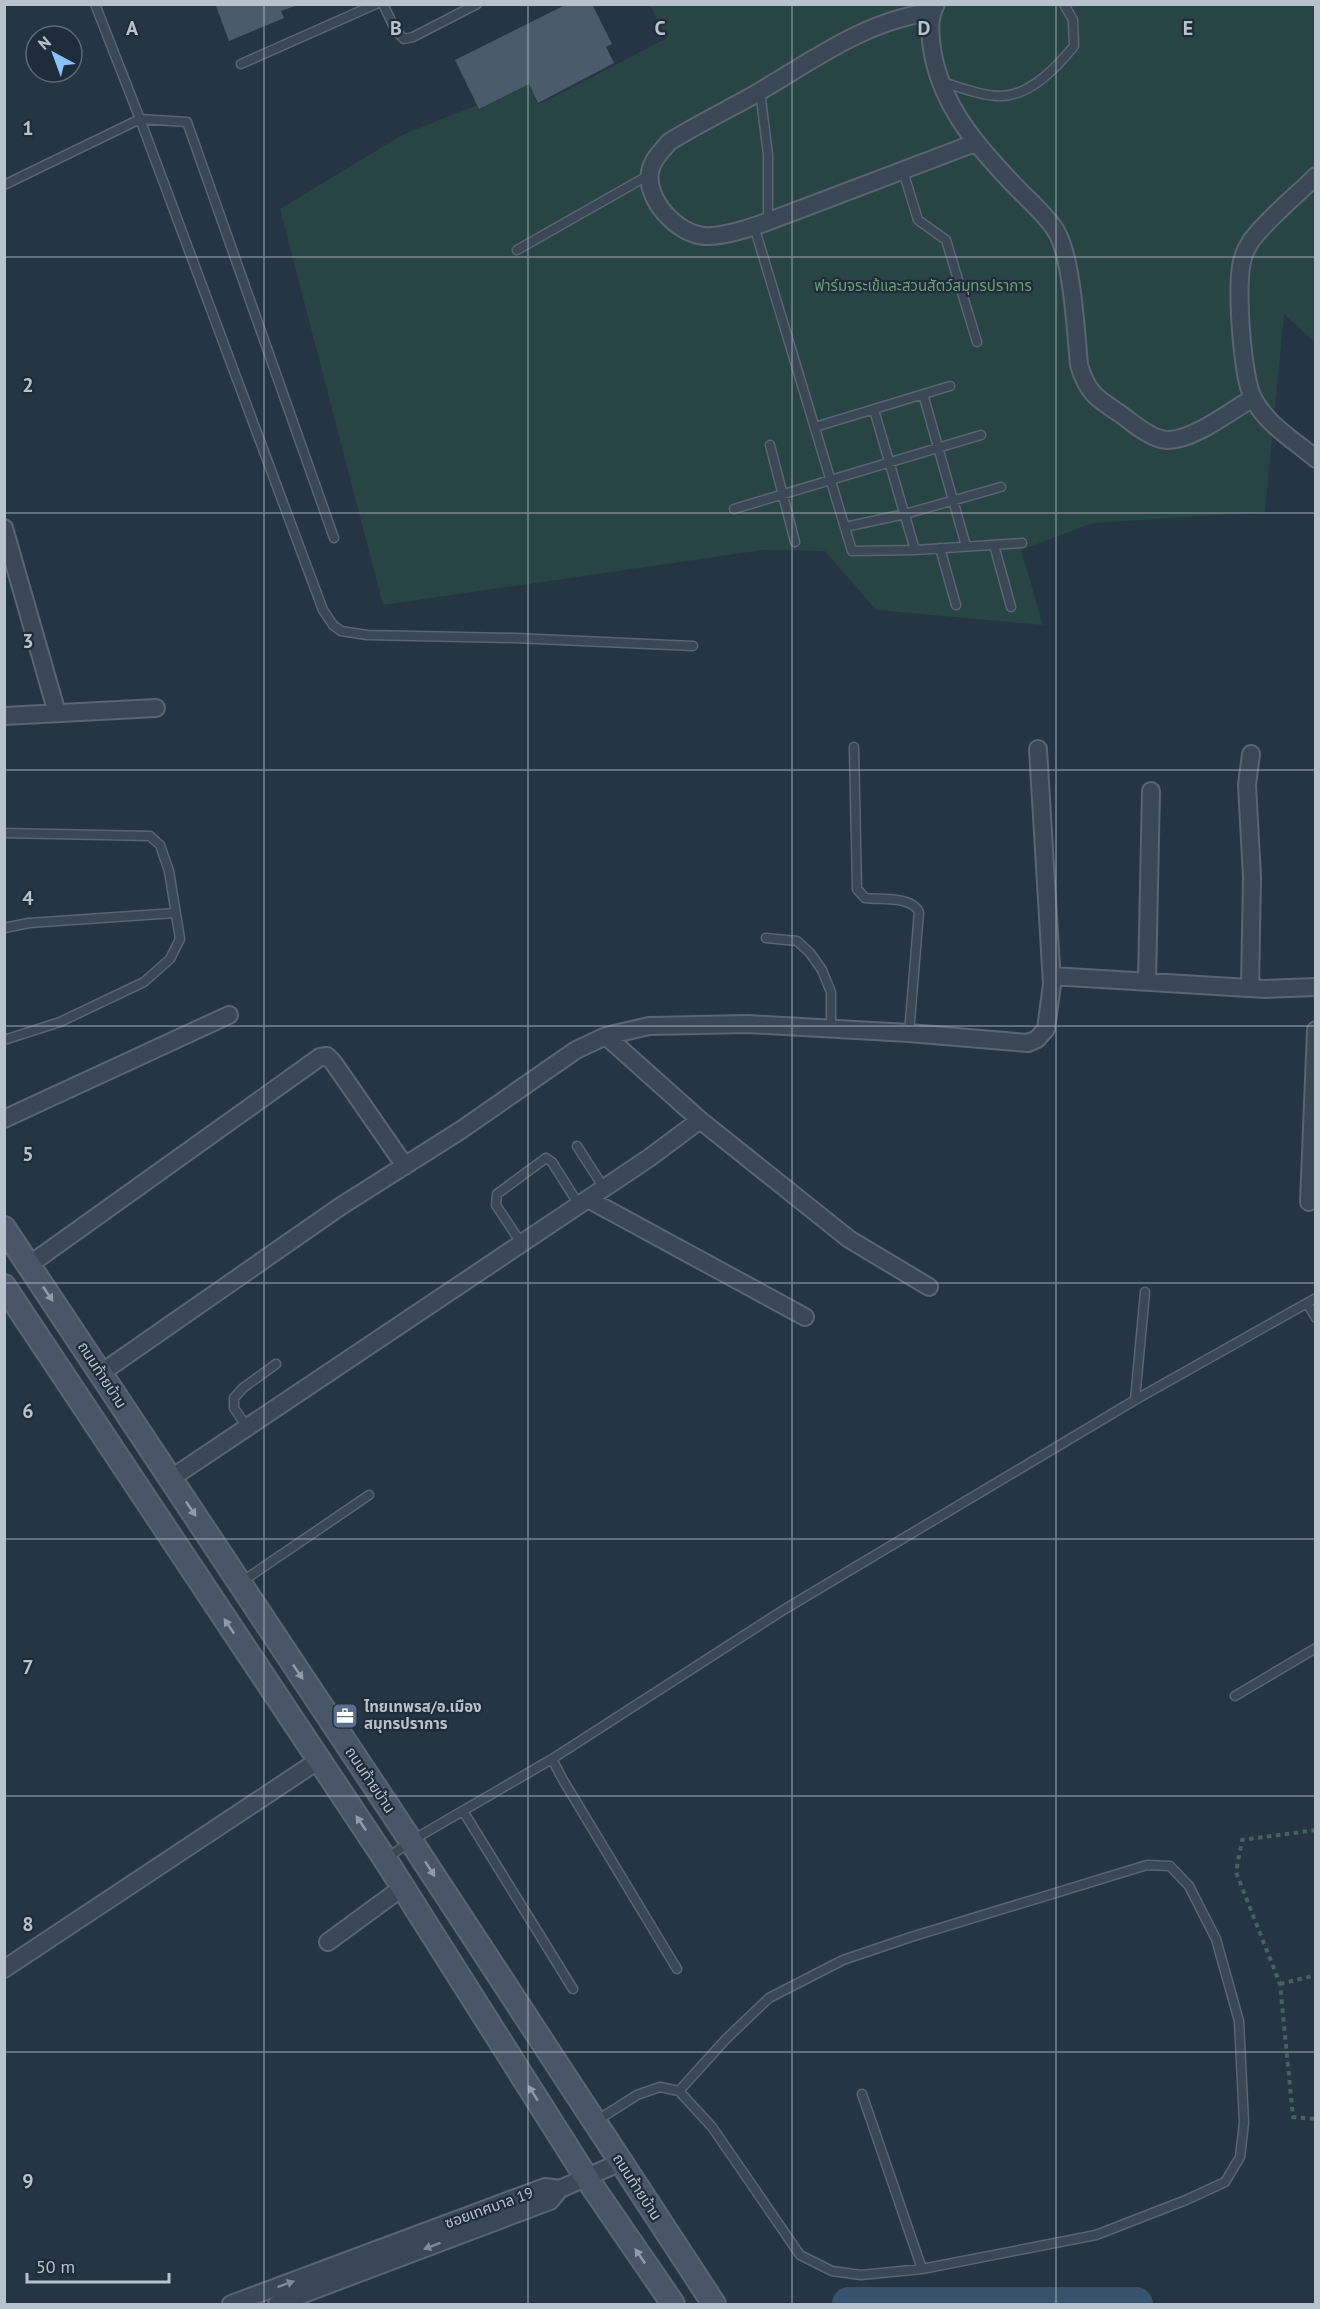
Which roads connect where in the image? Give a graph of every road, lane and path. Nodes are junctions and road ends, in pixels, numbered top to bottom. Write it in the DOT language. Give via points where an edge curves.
graph roads {
  1 [pos="95,4"];
  2 [pos="376,4"];
  3 [pos="383,4"];
  4 [pos="477,4"];
  5 [pos="1064,4"];
  6 [pos="934,8"];
  7 [pos="241,64"];
  8 [pos="942,82"];
  9 [pos="760,91"];
  10 [pos="140,118"];
  11 [pos="975,143"];
  12 [pos="903,171"];
  13 [pos="650,175"];
  14 [pos="1316,176"];
  15 [pos="4,185"];
  16 [pos="761,223"];
  17 [pos="517,250"];
  18 [pos="977,342"];
  19 [pos="950,386"];
  20 [pos="923,394"];
  21 [pos="1253,398"];
  22 [pos="874,410"];
  23 [pos="814,428"];
  24 [pos="981,435"];
  25 [pos="770,445"];
  26 [pos="938,448"];
  27 [pos="1316,459"];
  28 [pos="890,463"];
  29 [pos="831,481"];
  30 [pos="1001,487"];
  31 [pos="784,494"];
  32 [pos="952,499"];
  33 [pos="734,509"];
  34 [pos="905,514"];
  35 [pos="845,527"];
  36 [pos="4,528"];
  37 [pos="334,538"];
  38 [pos="795,542"];
  39 [pos="1023,543"];
  40 [pos="994,545"];
  41 [pos="966,546"];
  42 [pos="940,548"];
  43 [pos="915,550"];
  44 [pos="956,605"];
  45 [pos="1011,607"];
  46 [pos="693,646"];
  47 [pos="156,708"];
  48 [pos="57,713"];
  49 [pos="4,716"];
  50 [pos="854,747"];
  51 [pos="1038,749"];
  52 [pos="1251,754"];
  53 [pos="1151,791"];
  54 [pos="4,832"];
  55 [pos="175,913"];
  56 [pos="4,928"];
  57 [pos="766,938"];
  58 [pos="1052,976"];
  59 [pos="1147,981"];
  60 [pos="1316,987"];
  61 [pos="1250,988"];
  62 [pos="229,1015"];
  63 [pos="831,1028"];
  64 [pos="1316,1030"];
  65 [pos="909,1033"];
  66 [pos="606,1036"];
  67 [pos="4,1040"];
  68 [pos="4,1119"];
  69 [pos="700,1120"];
  70 [pos="577,1146"];
  71 [pos="405,1166"];
  72 [pos="604,1188"];
  73 [pos="583,1202"];
  74 [pos="1309,1202"];
  75 [pos="4,1228"];
  76 [pos="521,1243"];
  77 [pos="29,1265"];
  78 [pos="4,1286"];
  79 [pos="929,1287"];
  80 [pos="1145,1292"];
  81 [pos="1316,1298"];
  82 [pos="1307,1303"];
  83 [pos="805,1317"];
  84 [pos="1316,1318"];
  85 [pos="276,1364"];
  86 [pos="100,1373"];
  87 [pos="1135,1400"];
  88 [pos="247,1427"];
  89 [pos="170,1479"];
  90 [pos="369,1495"];
  91 [pos="239,1583"];
  92 [pos="1316,1647"];
  93 [pos="1235,1696"];
  94 [pos="552,1759"];
  95 [pos="319,1761"];
  96 [pos="463,1811"];
  97 [pos="1316,1830"];
  98 [pos="411,1841"];
  99 [pos="386,1859"];
  100 [pos="403,1887"];
  101 [pos="328,1942"];
  102 [pos="4,1969"];
  103 [pos="677,1969"];
  104 [pos="1316,1975"];
  105 [pos="1280,1984"];
  106 [pos="573,1989"];
  107 [pos="679,2091"];
  108 [pos="862,2094"];
  109 [pos="1316,2119"];
  110 [pos="595,2121"];
  111 [pos="621,2162"];
  112 [pos="586,2177"];
  113 [pos="560,2188"];
  114 [pos="922,2269"];
  115 [pos="708,2302"];
  116 [pos="231,2304"];
  117 [pos="277,2304"];
  118 [pos="673,2304"];
  1 -- 10 [label="lane"];
  2 -- 7 [label="lane"];
  3 -- 4 [label="lane" via="404,39"];
  5 -- 8 [label="lane" via="1073,20 1074,46 1030,87 1004,96"];
  6 -- 8 [label="street" via="929,31"];
  6 -- 9 [label="street" via="853,36"];
  8 -- 11 [label="street" via="951,106"];
  9 -- 13 [label="street" via="669,142 654,161"];
  9 -- 16 [label="lane" via="768,155"];
  10 -- 15 [label="lane"];
  10 -- 37 [label="lane" via="187,122"];
  10 -- 46 [label="lane" via="323,610 333,625 341,631 367,634"];
  11 -- 12 [label="street"];
  11 -- 21 [label="street" via="1057,232 1065,256 1079,365 1093,396 1148,433 1166,440 1189,435"];
  12 -- 16 [label="street"];
  12 -- 18 [label="lane" via="918,220 946,240"];
  13 -- 16 [label="street" via="654,201 666,216 688,230 703,236"];
  13 -- 17 [label="lane"];
  14 -- 21 [label="street" via="1251,241 1242,258 1243,354"];
  16 -- 23 [label="lane"];
  19 -- 20 [label="lane"];
  20 -- 22 [label="lane"];
  20 -- 26 [label="lane"];
  21 -- 27 [label="street" via="1266,417"];
  22 -- 23 [label="lane"];
  22 -- 28 [label="lane"];
  23 -- 29 [label="lane"];
  24 -- 26 [label="lane"];
  25 -- 31 [label="lane"];
  26 -- 28 [label="lane"];
  26 -- 32 [label="lane"];
  28 -- 29 [label="lane"];
  28 -- 34 [label="lane"];
  29 -- 31 [label="lane"];
  29 -- 35 [label="lane"];
  30 -- 32 [label="lane"];
  31 -- 33 [label="lane"];
  31 -- 38 [label="lane"];
  32 -- 34 [label="lane"];
  32 -- 41 [label="lane"];
  34 -- 35 [label="lane"];
  34 -- 43 [label="lane"];
  35 -- 43 [label="lane" via="852,551"];
  36 -- 48 [label="street"];
  39 -- 40 [label="lane"];
  40 -- 41 [label="lane"];
  40 -- 45 [label="lane"];
  41 -- 42 [label="lane"];
  42 -- 43 [label="lane"];
  42 -- 44 [label="lane"];
  47 -- 48 [label="street"];
  48 -- 49 [label="street"];
  50 -- 65 [label="lane" via="857,889 865,898 908,902 919,912"];
  51 -- 58 [label="street"];
  52 -- 61 [label="street" via="1247,785 1252,877"];
  53 -- 59 [label="street"];
  54 -- 55 [label="lane" via="150,836 160,844 169,871"];
  55 -- 56 [label="lane"];
  55 -- 67 [label="lane" via="180,939 170,959 144,982 60,1022"];
  57 -- 63 [label="lane" via="798,941 810,953 831,992"];
  58 -- 59 [label="street"];
  58 -- 65 [label="street" via="1046,1029 1028,1043"];
  59 -- 61 [label="street"];
  60 -- 61 [label="street"];
  62 -- 68 [label="street"];
  63 -- 65 [label="street"];
  63 -- 66 [label="street" via="748,1024 649,1026"];
  64 -- 74 [label="street"];
  66 -- 69 [label="street"];
  66 -- 71 [label="street" via="576,1050"];
  69 -- 72 [label="street"];
  69 -- 79 [label="street" via="849,1239"];
  70 -- 72 [label="lane"];
  71 -- 77 [label="street" via="333,1062 327,1056 320,1057"];
  71 -- 86 [label="street"];
  72 -- 73 [label="street"];
  73 -- 76 [label="street"];
  73 -- 76 [label="lane" via="546,1158 495,1199"];
  73 -- 83 [label="street"];
  75 -- 77 [label="street, ถนนท้ายบ้าน"];
  76 -- 88 [label="street"];
  77 -- 86 [label="street, ถนนท้ายบ้าน, one-way"];
  95 -- 78 [label="street, ถนนท้ายบ้าน, one-way"];
  80 -- 87 [label="lane"];
  81 -- 82 [label="lane"];
  82 -- 84 [label="lane"];
  82 -- 87 [label="lane"];
  85 -- 88 [label="lane" via="234,1398 234,1408"];
  86 -- 89 [label="street, ถนนท้ายบ้าน"];
  87 -- 94 [label="lane" via="785,1609"];
  88 -- 89 [label="street"];
  89 -- 91 [label="street, ถนนท้ายบ้าน, one-way"];
  90 -- 91 [label="lane"];
  91 -- 98 [label="street, ถนนท้ายบ้าน, one-way"];
  92 -- 93 [label="lane"];
  94 -- 96 [label="lane"];
  94 -- 103 [label="lane"];
  99 -- 95 [label="street, ถนนท้ายบ้าน, one-way"];
  95 -- 102 [label="street"];
  96 -- 98 [label="lane"];
  96 -- 106 [label="lane"];
  97 -- 105 [label="path" via="1242,1840 1236,1872"];
  98 -- 99 [label="lane"];
  98 -- 110 [label="street, ถนนท้ายบ้าน, one-way"];
  99 -- 100 [label="street, ถนนท้ายบ้าน"];
  100 -- 101 [label="street"];
  112 -- 100 [label="street, ถนนท้ายบ้าน, one-way"];
  104 -- 105 [label="path"];
  105 -- 109 [label="path" via="1293,2117"];
  107 -- 110 [label="lane" via="660,2087 637,2095"];
  107 -- 114 [label="lane" via="712,2127 800,2255 832,2271 861,2275"];
  107 -- 114 [label="lane" via="769,1998 843,1960 1147,1865 1170,1866 1189,1886 1216,1939 1239,2021 1244,2123 1240,2157 1230,2174 1225,2182 1186,2200 1096,2235"];
  108 -- 114 [label="lane"];
  110 -- 111 [label="street, ถนนท้ายบ้าน"];
  111 -- 112 [label="street"];
  111 -- 115 [label="street, ถนนท้ายบ้าน"];
  112 -- 113 [label="street"];
  118 -- 112 [label="street, ถนนท้ายบ้าน, one-way"];
  116 -- 113 [label="street, ซอยเทศบาล 19, one-way" via="545,2187"];
  113 -- 117 [label="street, ซอยเทศบาล 19, one-way" via="550,2201"];
}
